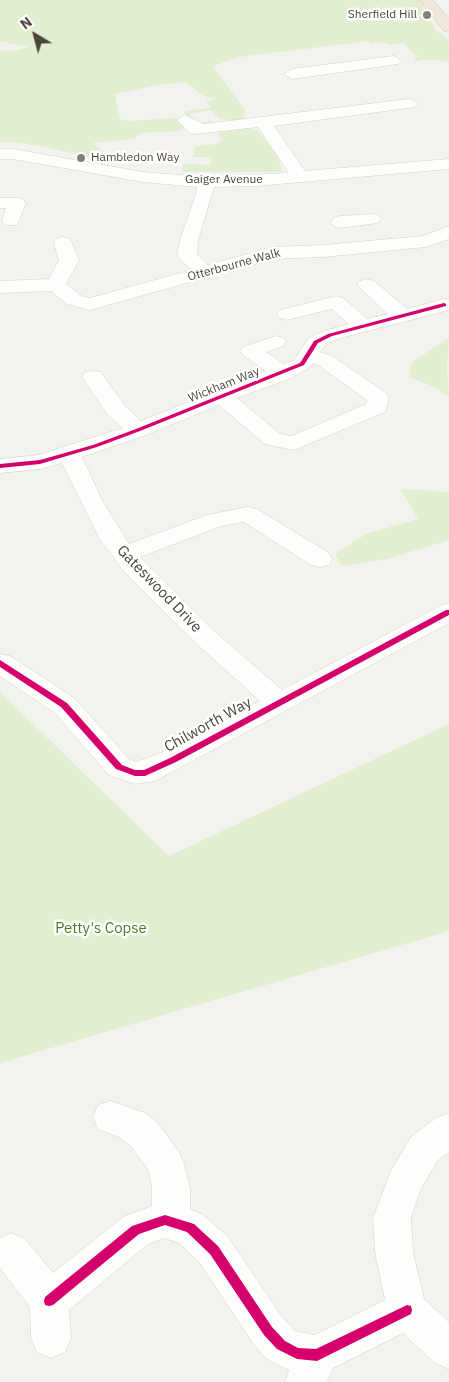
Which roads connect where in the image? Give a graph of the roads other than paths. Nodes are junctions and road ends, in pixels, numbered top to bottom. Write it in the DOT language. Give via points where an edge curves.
graph roads {
  1 [pos="426,0"];
  2 [pos="449,28"];
  3 [pos="393,62"];
  4 [pos="292,74"];
  5 [pos="347,95"];
  6 [pos="409,104"];
  7 [pos="360,110"];
  8 [pos="185,120"];
  9 [pos="262,122"];
  10 [pos="0,154"];
  11 [pos="449,164"];
  12 [pos="300,177"];
  13 [pos="205,182"];
  14 [pos="0,203"];
  15 [pos="12,221"];
  16 [pos="340,222"];
  17 [pos="449,232"];
  18 [pos="63,243"];
  19 [pos="376,246"];
  20 [pos="205,272"];
  21 [pos="56,285"];
  22 [pos="367,285"];
  23 [pos="0,287"];
  24 [pos="444,305"];
  25 [pos="287,314"];
  26 [pos="402,315"];
  27 [pos="363,326"];
  28 [pos="276,342"];
  29 [pos="308,356"];
  30 [pos="283,373"];
  31 [pos="93,377"];
  32 [pos="223,397"];
  33 [pos="138,430"];
  34 [pos="69,454"];
  35 [pos="0,466"];
  36 [pos="124,554"];
  37 [pos="320,559"];
  38 [pos="449,612"];
  39 [pos="0,663"];
  40 [pos="278,702"];
  41 [pos="111,1117"];
  42 [pos="449,1130"];
  43 [pos="171,1222"];
  44 [pos="11,1252"];
  45 [pos="49,1301"];
  46 [pos="407,1310"];
  47 [pos="51,1338"];
  48 [pos="449,1349"];
  49 [pos="311,1368"];
  1 -- 2 [label="highway"];
  3 -- 4 [label="street" via="331,76"];
  5 -- 7 [label="street"];
  6 -- 7 [label="street"];
  7 -- 9 [label="street"];
  8 -- 9 [label="street" via="196,129"];
  9 -- 12 [label="street"];
  10 -- 13 [label="street, Gaiger Avenue" via="128,175"];
  11 -- 12 [label="street, Gaiger Avenue"];
  12 -- 13 [label="street, Gaiger Avenue"];
  13 -- 20 [label="street" via="206,192 187,255"];
  14 -- 15 [label="street" via="17,203"];
  16 -- 19 [label="street" via="366,219"];
  17 -- 19 [label="street, Otterbourne Walk" via="426,240"];
  18 -- 21 [label="street" via="69,260"];
  19 -- 20 [label="street, Otterbourne Walk" via="323,251 284,250"];
  20 -- 21 [label="street, Otterbourne Walk" via="90,304 74,300"];
  21 -- 23 [label="street"];
  22 -- 26 [label="street"];
  24 -- 26 [label="street, Wickham Way"];
  25 -- 27 [label="street" via="336,302"];
  26 -- 27 [label="street, Wickham Way"];
  27 -- 29 [label="street, Wickham Way" via="316,342"];
  28 -- 30 [label="street" via="250,351"];
  29 -- 30 [label="street, Wickham Way" via="302,364"];
  29 -- 32 [label="street" via="325,360 378,398 377,407 294,443 273,439"];
  30 -- 32 [label="street, Wickham Way"];
  31 -- 33 [label="street" via="116,410"];
  32 -- 33 [label="street, Wickham Way"];
  33 -- 34 [label="street, Wickham Way"];
  34 -- 35 [label="street, Wickham Way" via="40,462"];
  34 -- 36 [label="street, Gateswood Drive" via="91,502"];
  36 -- 37 [label="street" via="216,520 248,514"];
  36 -- 40 [label="street, Gateswood Drive" via="205,637"];
  38 -- 40 [label="street, Chilworth Way"];
  39 -- 40 [label="street, Chilworth Way" via="64,705 119,767 135,774 155,770"];
  41 -- 43 [label="street" via="132,1125 144,1134 166,1164 171,1188"];
  42 -- 46 [label="street" via="424,1149 404,1184 392,1218 394,1252"];
  43 -- 45 [label="street" via="136,1230"];
  43 -- 49 [label="street" via="190,1228 214,1250 268,1331 281,1345 298,1353"];
  44 -- 45 [label="street"];
  45 -- 47 [label="street"];
  46 -- 48 [label="street"];
  46 -- 49 [label="street"];
}
